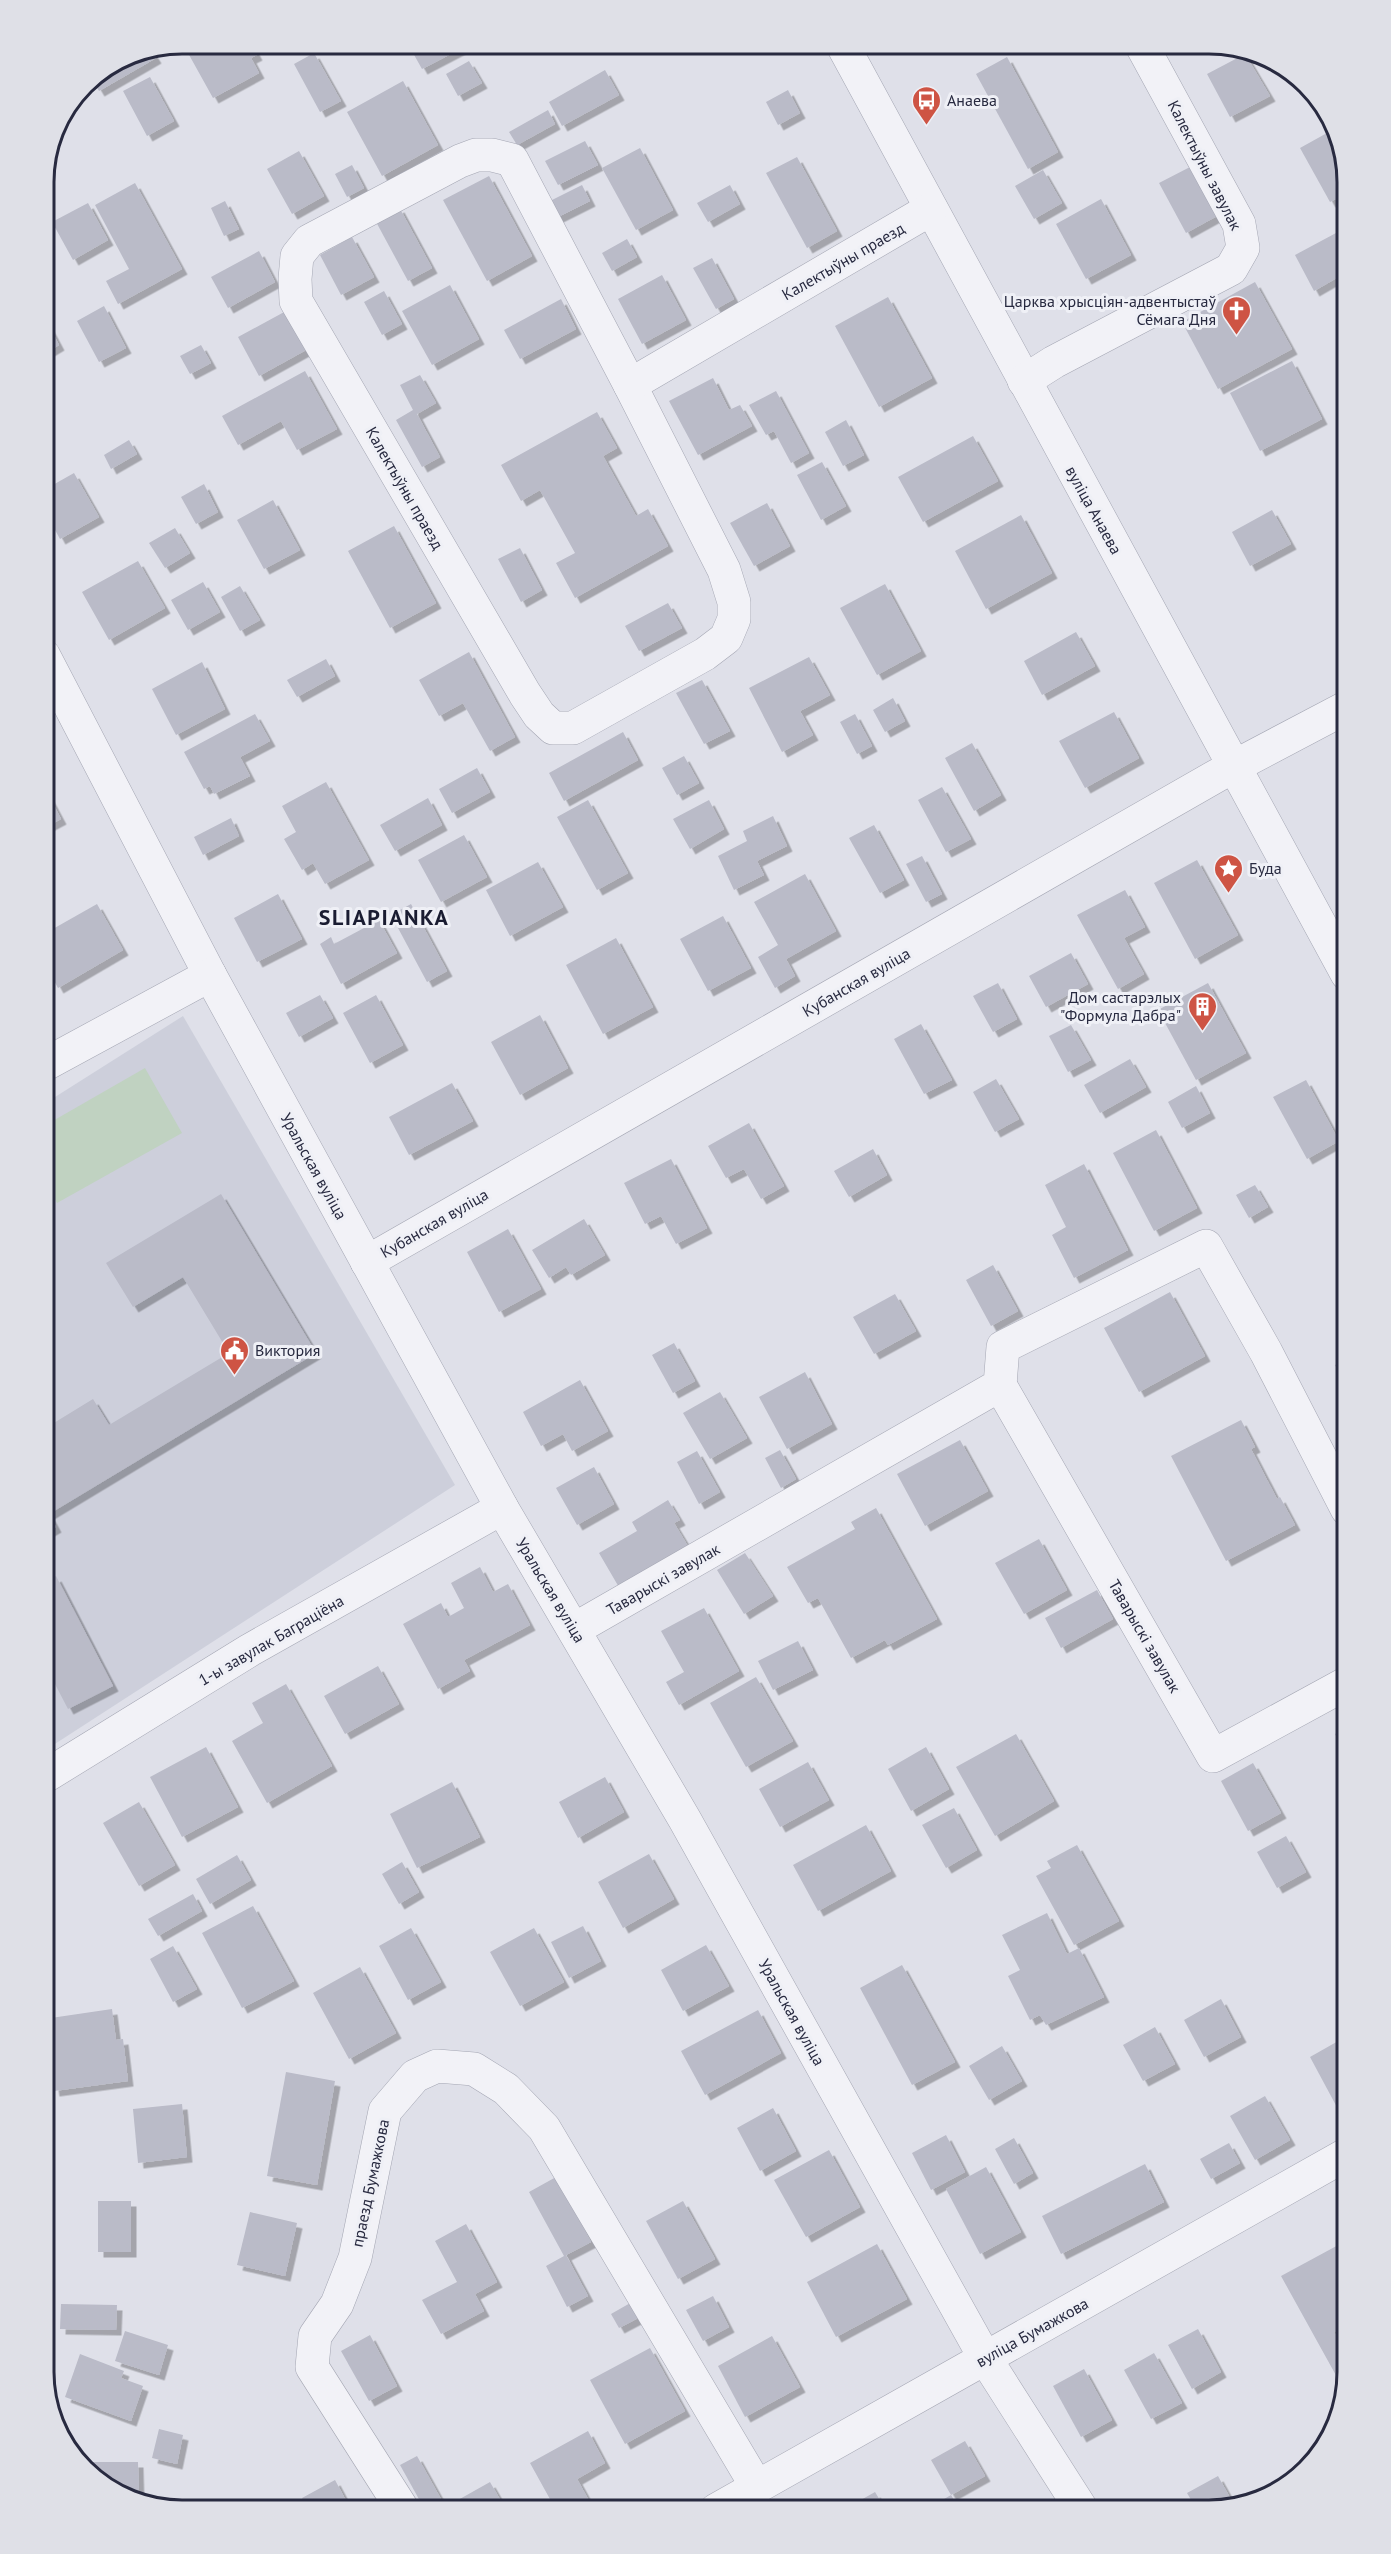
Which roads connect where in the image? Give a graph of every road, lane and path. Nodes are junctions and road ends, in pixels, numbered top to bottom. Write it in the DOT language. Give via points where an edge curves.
graph roads {
  1 [pos="847,54"];
  2 [pos="1146,54"];
  3 [pos="931,209"];
  4 [pos="1023,381"];
  5 [pos="630,385"];
  6 [pos="54,675"];
  7 [pos="1337,712"];
  8 [pos="1234,766"];
  9 [pos="1337,956"];
  10 [pos="210,975"];
  11 [pos="54,1060"];
  12 [pos="367,1262"];
  13 [pos="1000,1385"];
  14 [pos="1336,1457"];
  15 [pos="502,1508"];
  16 [pos="575,1629"];
  17 [pos="1337,1688"];
  18 [pos="54,1771"];
  19 [pos="1337,2160"];
  20 [pos="985,2358"];
  21 [pos="757,2487"];
  22 [pos="397,2500"];
  23 [pos="734,2500"];
  24 [pos="1076,2500"];
  1 -- 3 [label="street, вуліца Анаева"];
  2 -- 4 [label="street, Калектыўны завулак" via="1239,224 1243,248 1231,269"];
  3 -- 4 [label="street, вуліца Анаева"];
  3 -- 5 [label="street, Калектыўны праезд"];
  4 -- 8 [label="street, вуліца Анаева"];
  5 -- 5 [label="street, Калектыўны праезд" via="512,160 476,155 460,161 309,242 297,256 296,301 525,694 554,728 573,728 705,654 726,638 734,619 734,602 724,570"];
  6 -- 10 [label="street, Уральская вуліца"];
  7 -- 8 [label="street, Кубанская вуліца"];
  8 -- 9 [label="street, вуліца Анаева"];
  8 -- 12 [label="street, Кубанская вуліца"];
  10 -- 11 [label="street"];
  10 -- 12 [label="street, Уральская вуліца"];
  12 -- 15 [label="street, Уральская вуліца"];
  13 -- 14 [label="street" via="1003,1347 1206,1246"];
  13 -- 16 [label="street, Таварыскі завулак"];
  13 -- 17 [label="street, Таварыскі завулак" via="1213,1756"];
  15 -- 16 [label="street, Уральская вуліца"];
  15 -- 18 [label="street, 1-ы завулак Баграціёна" via="250,1650"];
  16 -- 20 [label="street, Уральская вуліца"];
  19 -- 20 [label="street, вуліца Бумажкова"];
  20 -- 21 [label="street, вуліца Бумажкова"];
  20 -- 24 [label="street, Уральская вуліца"];
  21 -- 22 [label="street, праезд Бумажкова" via="544,2128 506,2089 474,2069 437,2066 415,2076 386,2111 355,2258 337,2304 315,2336 312,2367"];
  21 -- 23 [label="street, вуліца Бумажкова"];
}
